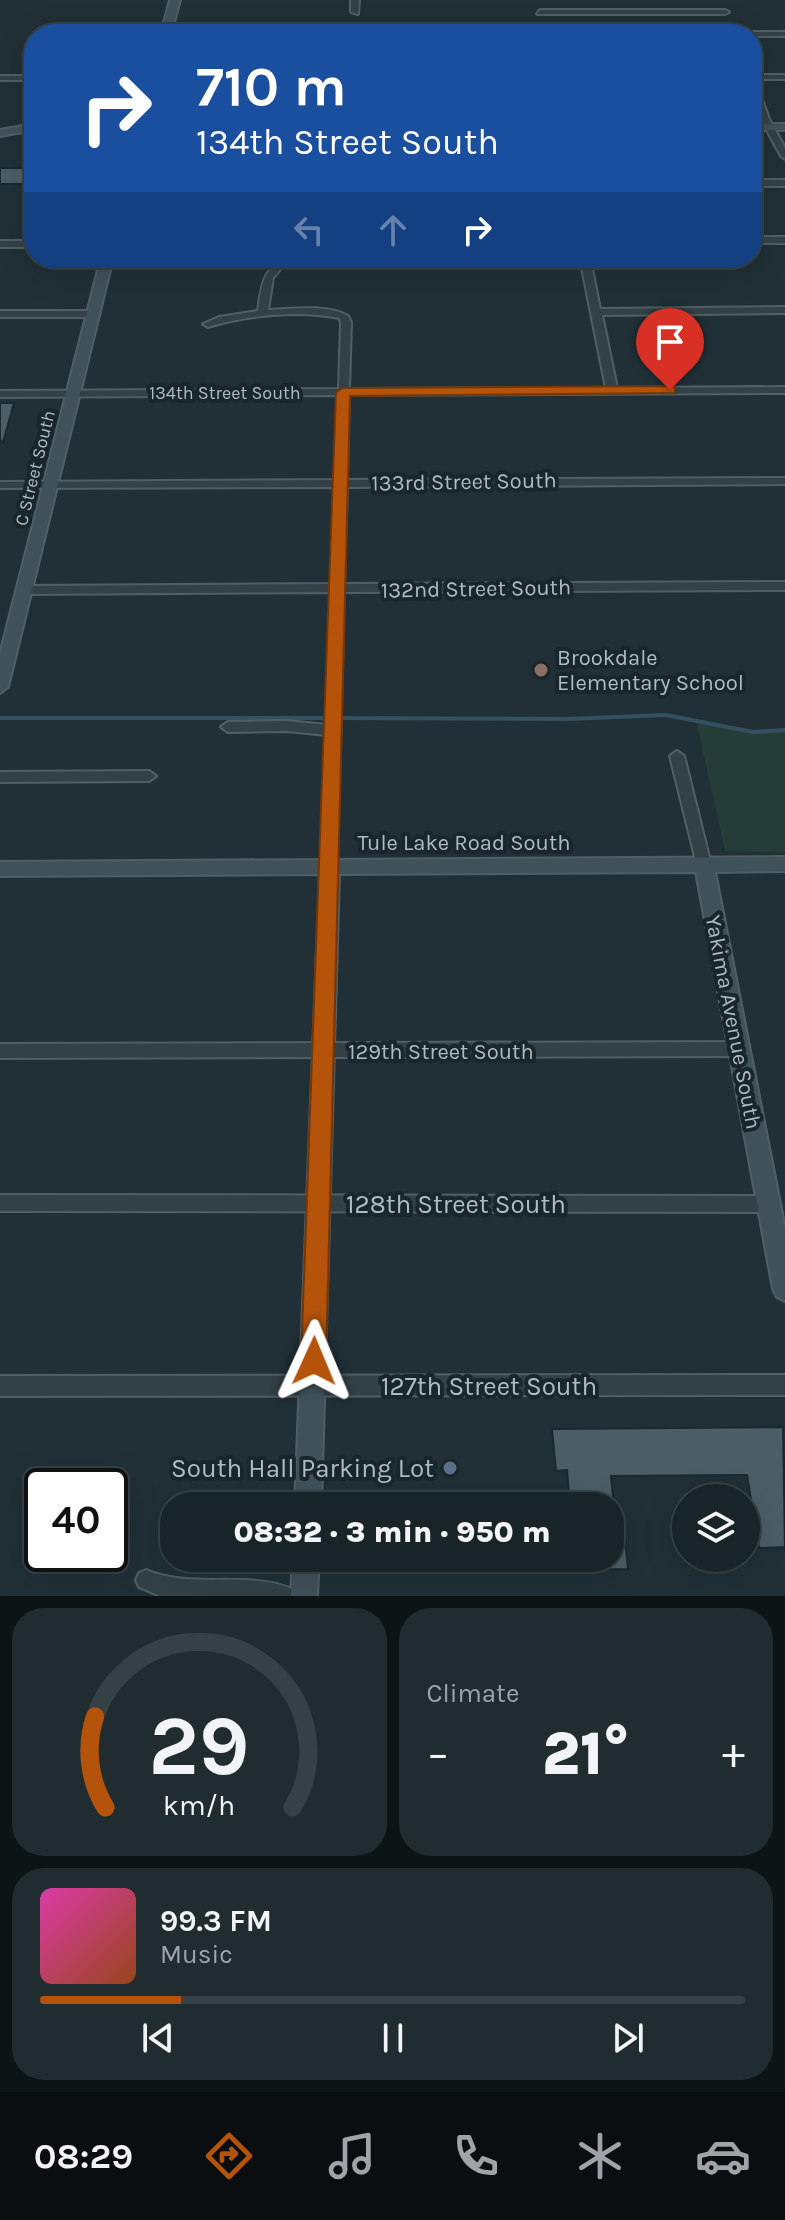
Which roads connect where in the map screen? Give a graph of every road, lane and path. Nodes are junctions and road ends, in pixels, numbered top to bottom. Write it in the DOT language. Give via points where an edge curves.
graph roads {
  1 [pos="175,0"];
  2 [pos="355,0"];
  3 [pos="538,0"];
  4 [pos="721,0"];
  5 [pos="355,12"];
  6 [pos="540,12"];
  7 [pos="725,12"];
  8 [pos="168,24"];
  9 [pos="542,24"];
  10 [pos="731,24"];
  11 [pos="762,34"];
  12 [pos="785,34"];
  13 [pos="785,77"];
  14 [pos="0,78"];
  15 [pos="24,78"];
  16 [pos="762,79"];
  17 [pos="762,105"];
  18 [pos="762,127"];
  19 [pos="771,127"];
  20 [pos="785,127"];
  21 [pos="24,129"];
  22 [pos="0,133"];
  23 [pos="782,143"];
  24 [pos="785,156"];
  25 [pos="762,183"];
  26 [pos="785,183"];
  27 [pos="762,240"];
  28 [pos="785,240"];
  29 [pos="0,244"];
  30 [pos="24,244"];
  31 [pos="104,268"];
  32 [pos="276,268"];
  33 [pos="587,268"];
  34 [pos="785,310"];
  35 [pos="596,312"];
  36 [pos="0,314"];
  37 [pos="91,314"];
  38 [pos="263,314"];
  39 [pos="208,324"];
  40 [pos="612,390"];
  41 [pos="785,390"];
  42 [pos="343,392"];
  43 [pos="0,394"];
  44 [pos="72,394"];
  45 [pos="785,481"];
  46 [pos="340,483"];
  47 [pos="0,485"];
  48 [pos="50,485"];
  49 [pos="785,586"];
  50 [pos="338,589"];
  51 [pos="23,590"];
  52 [pos="0,687"];
  53 [pos="228,727"];
  54 [pos="334,731"];
  55 [pos="677,756"];
  56 [pos="149,776"];
  57 [pos="0,777"];
  58 [pos="785,864"];
  59 [pos="704,865"];
  60 [pos="330,867"];
  61 [pos="0,869"];
  62 [pos="739,1049"];
  63 [pos="0,1051"];
  64 [pos="324,1052"];
  65 [pos="0,1203"];
  66 [pos="769,1204"];
  67 [pos="319,1205"];
  68 [pos="785,1289"];
  69 [pos="785,1385"];
  70 [pos="0,1386"];
  71 [pos="313,1387"];
  72 [pos="309,1492"];
  73 [pos="305,1572"];
  74 [pos="146,1580"];
  75 [pos="285,1596"];
  76 [pos="304,1596"];
  1 -- 8 [label="street"];
  2 -- 5 [label="street"];
  3 -- 6 [label="street"];
  4 -- 7 [label="street"];
  6 -- 7 [label="street"];
  6 -- 9 [label="street"];
  7 -- 10 [label="street"];
  11 -- 12 [label="street"];
  13 -- 16 [label="street"];
  14 -- 15 [label="street"];
  17 -- 19 [label="street"];
  18 -- 19 [label="street"];
  19 -- 20 [label="street"];
  19 -- 23 [label="street"];
  21 -- 22 [label="street"];
  23 -- 24 [label="street"];
  25 -- 26 [label="street"];
  27 -- 28 [label="street"];
  29 -- 30 [label="street"];
  31 -- 37 [label="street, C Street South"];
  32 -- 38 [label="street" via="268,278"];
  33 -- 35 [label="street"];
  34 -- 35 [label="street"];
  35 -- 40 [label="street"];
  36 -- 37 [label="street"];
  37 -- 44 [label="street, C Street South"];
  38 -- 39 [label="street"];
  38 -- 42 [label="street" via="338,314 346,322"];
  40 -- 41 [label="street, 134th Street South"];
  40 -- 42 [label="street, 134th Street South"];
  42 -- 44 [label="street, 134th Street South"];
  42 -- 46 [label="street"];
  43 -- 44 [label="street, 134th Street South"];
  44 -- 48 [label="street, C Street South"];
  45 -- 46 [label="street, 133rd Street South"];
  46 -- 48 [label="street, 133rd Street South"];
  46 -- 50 [label="street"];
  47 -- 48 [label="street, 133rd Street South"];
  48 -- 51 [label="street, C Street South"];
  49 -- 50 [label="street, 132nd Street South"];
  50 -- 51 [label="street, 132nd Street South"];
  50 -- 54 [label="street"];
  51 -- 52 [label="street, C Street South"];
  53 -- 54 [label="street"];
  54 -- 60 [label="street"];
  55 -- 59 [label="street, Yakima Avenue South"];
  56 -- 57 [label="street"];
  58 -- 59 [label="street, Tule Lake Road South"];
  59 -- 60 [label="street, Tule Lake Road South"];
  59 -- 62 [label="street, Yakima Avenue South"];
  60 -- 61 [label="street, Tule Lake Road South"];
  60 -- 64 [label="street"];
  62 -- 64 [label="street, 129th Street South"];
  62 -- 66 [label="street, Yakima Avenue South"];
  63 -- 64 [label="street, 129th Street South"];
  64 -- 67 [label="street"];
  65 -- 67 [label="street, 128th Street South"];
  66 -- 67 [label="street, 128th Street South"];
  66 -- 68 [label="street, Yakima Avenue South"];
  67 -- 71 [label="street"];
  69 -- 71 [label="street, 127th Street South"];
  70 -- 71 [label="street, 127th Street South"];
  71 -- 72 [label="street"];
  73 -- 76 [label="street"];
  74 -- 75 [label="street" via="185,1595 246,1591"];
}
